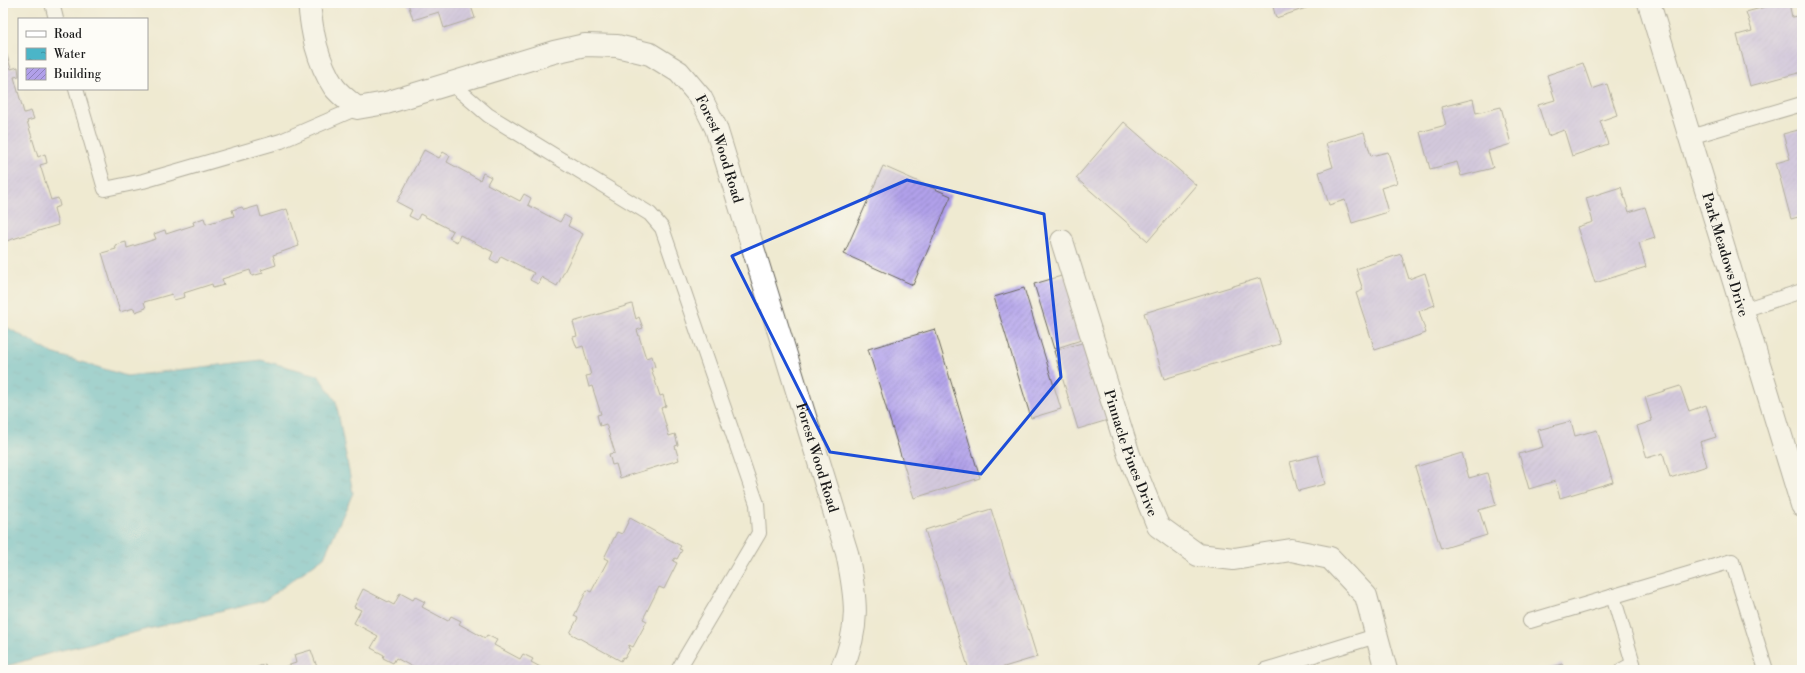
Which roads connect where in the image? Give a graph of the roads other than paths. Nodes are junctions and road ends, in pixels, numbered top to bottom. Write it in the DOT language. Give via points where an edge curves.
graph roads {
  1 [pos="52,3"];
  2 [pos="309,3"];
  3 [pos="1650,3"];
  4 [pos="56,18"];
  5 [pos="452,83"];
  6 [pos="76,90"];
  7 [pos="1802,104"];
  8 [pos="357,108"];
  9 [pos="1690,138"];
  10 [pos="1062,241"];
  11 [pos="1802,291"];
  12 [pos="1743,310"];
  13 [pos="1798,482"];
  14 [pos="1802,505"];
  15 [pos="1613,596"];
  16 [pos="1530,621"];
  17 [pos="1376,636"];
  18 [pos="1630,668"];
  19 [pos="678,670"];
  20 [pos="841,670"];
  21 [pos="1264,670"];
  22 [pos="1386,670"];
  23 [pos="1766,670"];
  1 -- 4 [label="lane"];
  2 -- 8 [label="street" via="312,35 321,62 335,88"];
  3 -- 9 [label="street, Park Meadows Drive"];
  5 -- 8 [label="street, Forest Wood Road" via="386,103"];
  5 -- 19 [label="lane" via="488,115 650,214 662,228 757,504 759,532"];
  5 -- 20 [label="street, Forest Wood Road" via="585,45 617,46 650,54 679,72 701,98 716,128 847,553 854,584 856,617 851,649"];
  6 -- 8 [label="lane" via="105,189 281,141"];
  7 -- 9 [label="lane"];
  9 -- 12 [label="street, Park Meadows Drive"];
  10 -- 17 [label="street, Pinnacle Pines Drive" via="1129,454 1158,526 1198,555 1234,559 1291,550 1330,558 1366,596"];
  11 -- 12 [label="lane"];
  12 -- 13 [label="street, Park Meadows Drive"];
  13 -- 14 [label="street, Park Meadows Drive"];
  15 -- 16 [label="lane"];
  15 -- 18 [label="lane"];
  15 -- 23 [label="lane" via="1732,560"];
  17 -- 21 [label="lane"];
  17 -- 22 [label="street, Pinnacle Pines Drive"];
}
